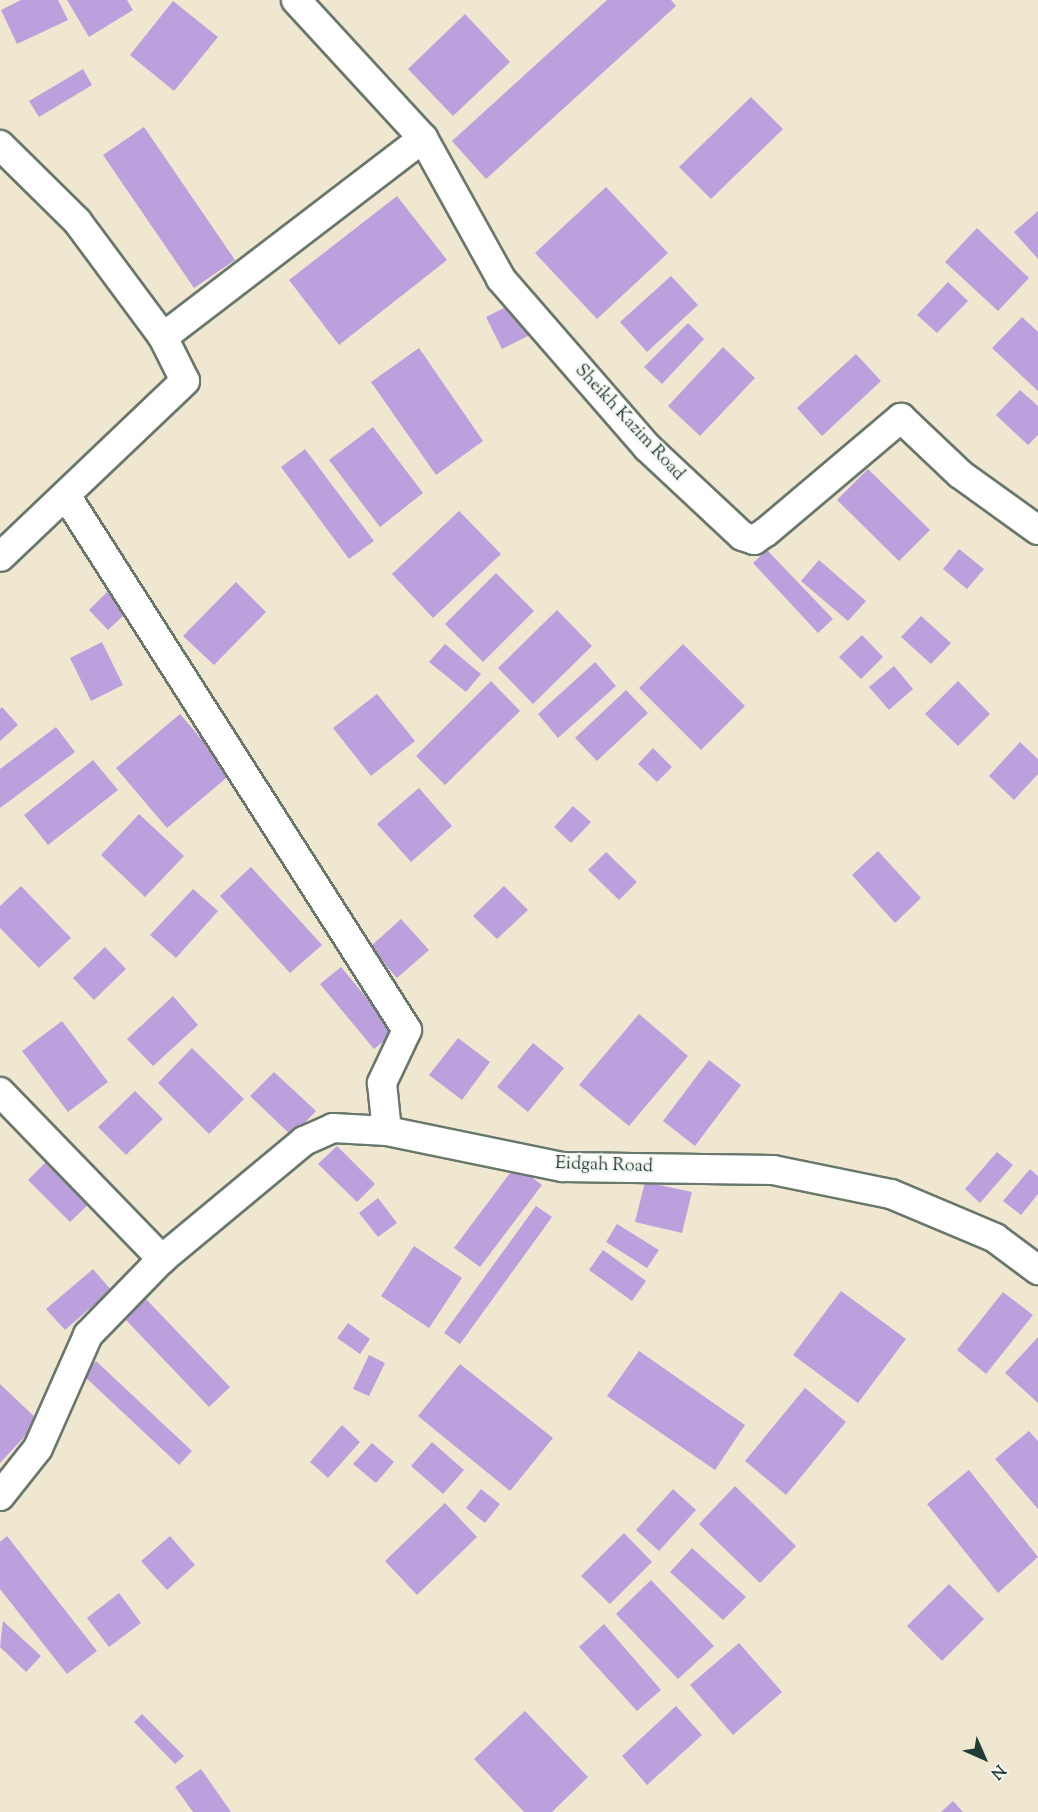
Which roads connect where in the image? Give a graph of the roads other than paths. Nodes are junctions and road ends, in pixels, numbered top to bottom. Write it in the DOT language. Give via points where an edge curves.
graph roads {
  1 [pos="296,0"];
  2 [pos="423,138"];
  3 [pos="0,145"];
  4 [pos="163,337"];
  5 [pos="67,497"];
  6 [pos="1038,530"];
  7 [pos="0,557"];
  8 [pos="0,1092"];
  9 [pos="387,1131"];
  10 [pos="162,1259"];
  11 [pos="1038,1270"];
  12 [pos="0,1496"];
  1 -- 2 [label="street, Sheikh Kazim Road"];
  2 -- 4 [label="street"];
  2 -- 6 [label="street, Sheikh Kazim Road" via="501,279 647,447 742,536 754,540 766,532 902,418 960,474"];
  3 -- 4 [label="street" via="77,221"];
  4 -- 5 [label="street" via="185,381 180,390"];
  5 -- 7 [label="street"];
  5 -- 9 [label="street" via="406,1030 382,1083"];
  8 -- 10 [label="street"];
  9 -- 10 [label="street, Eidgah Road" via="333,1128 315,1134"];
  9 -- 11 [label="street, Eidgah Road" via="563,1167 773,1170 891,1194 995,1238"];
  10 -- 12 [label="street, Eidgah Road" via="88,1335 38,1448"];
}
